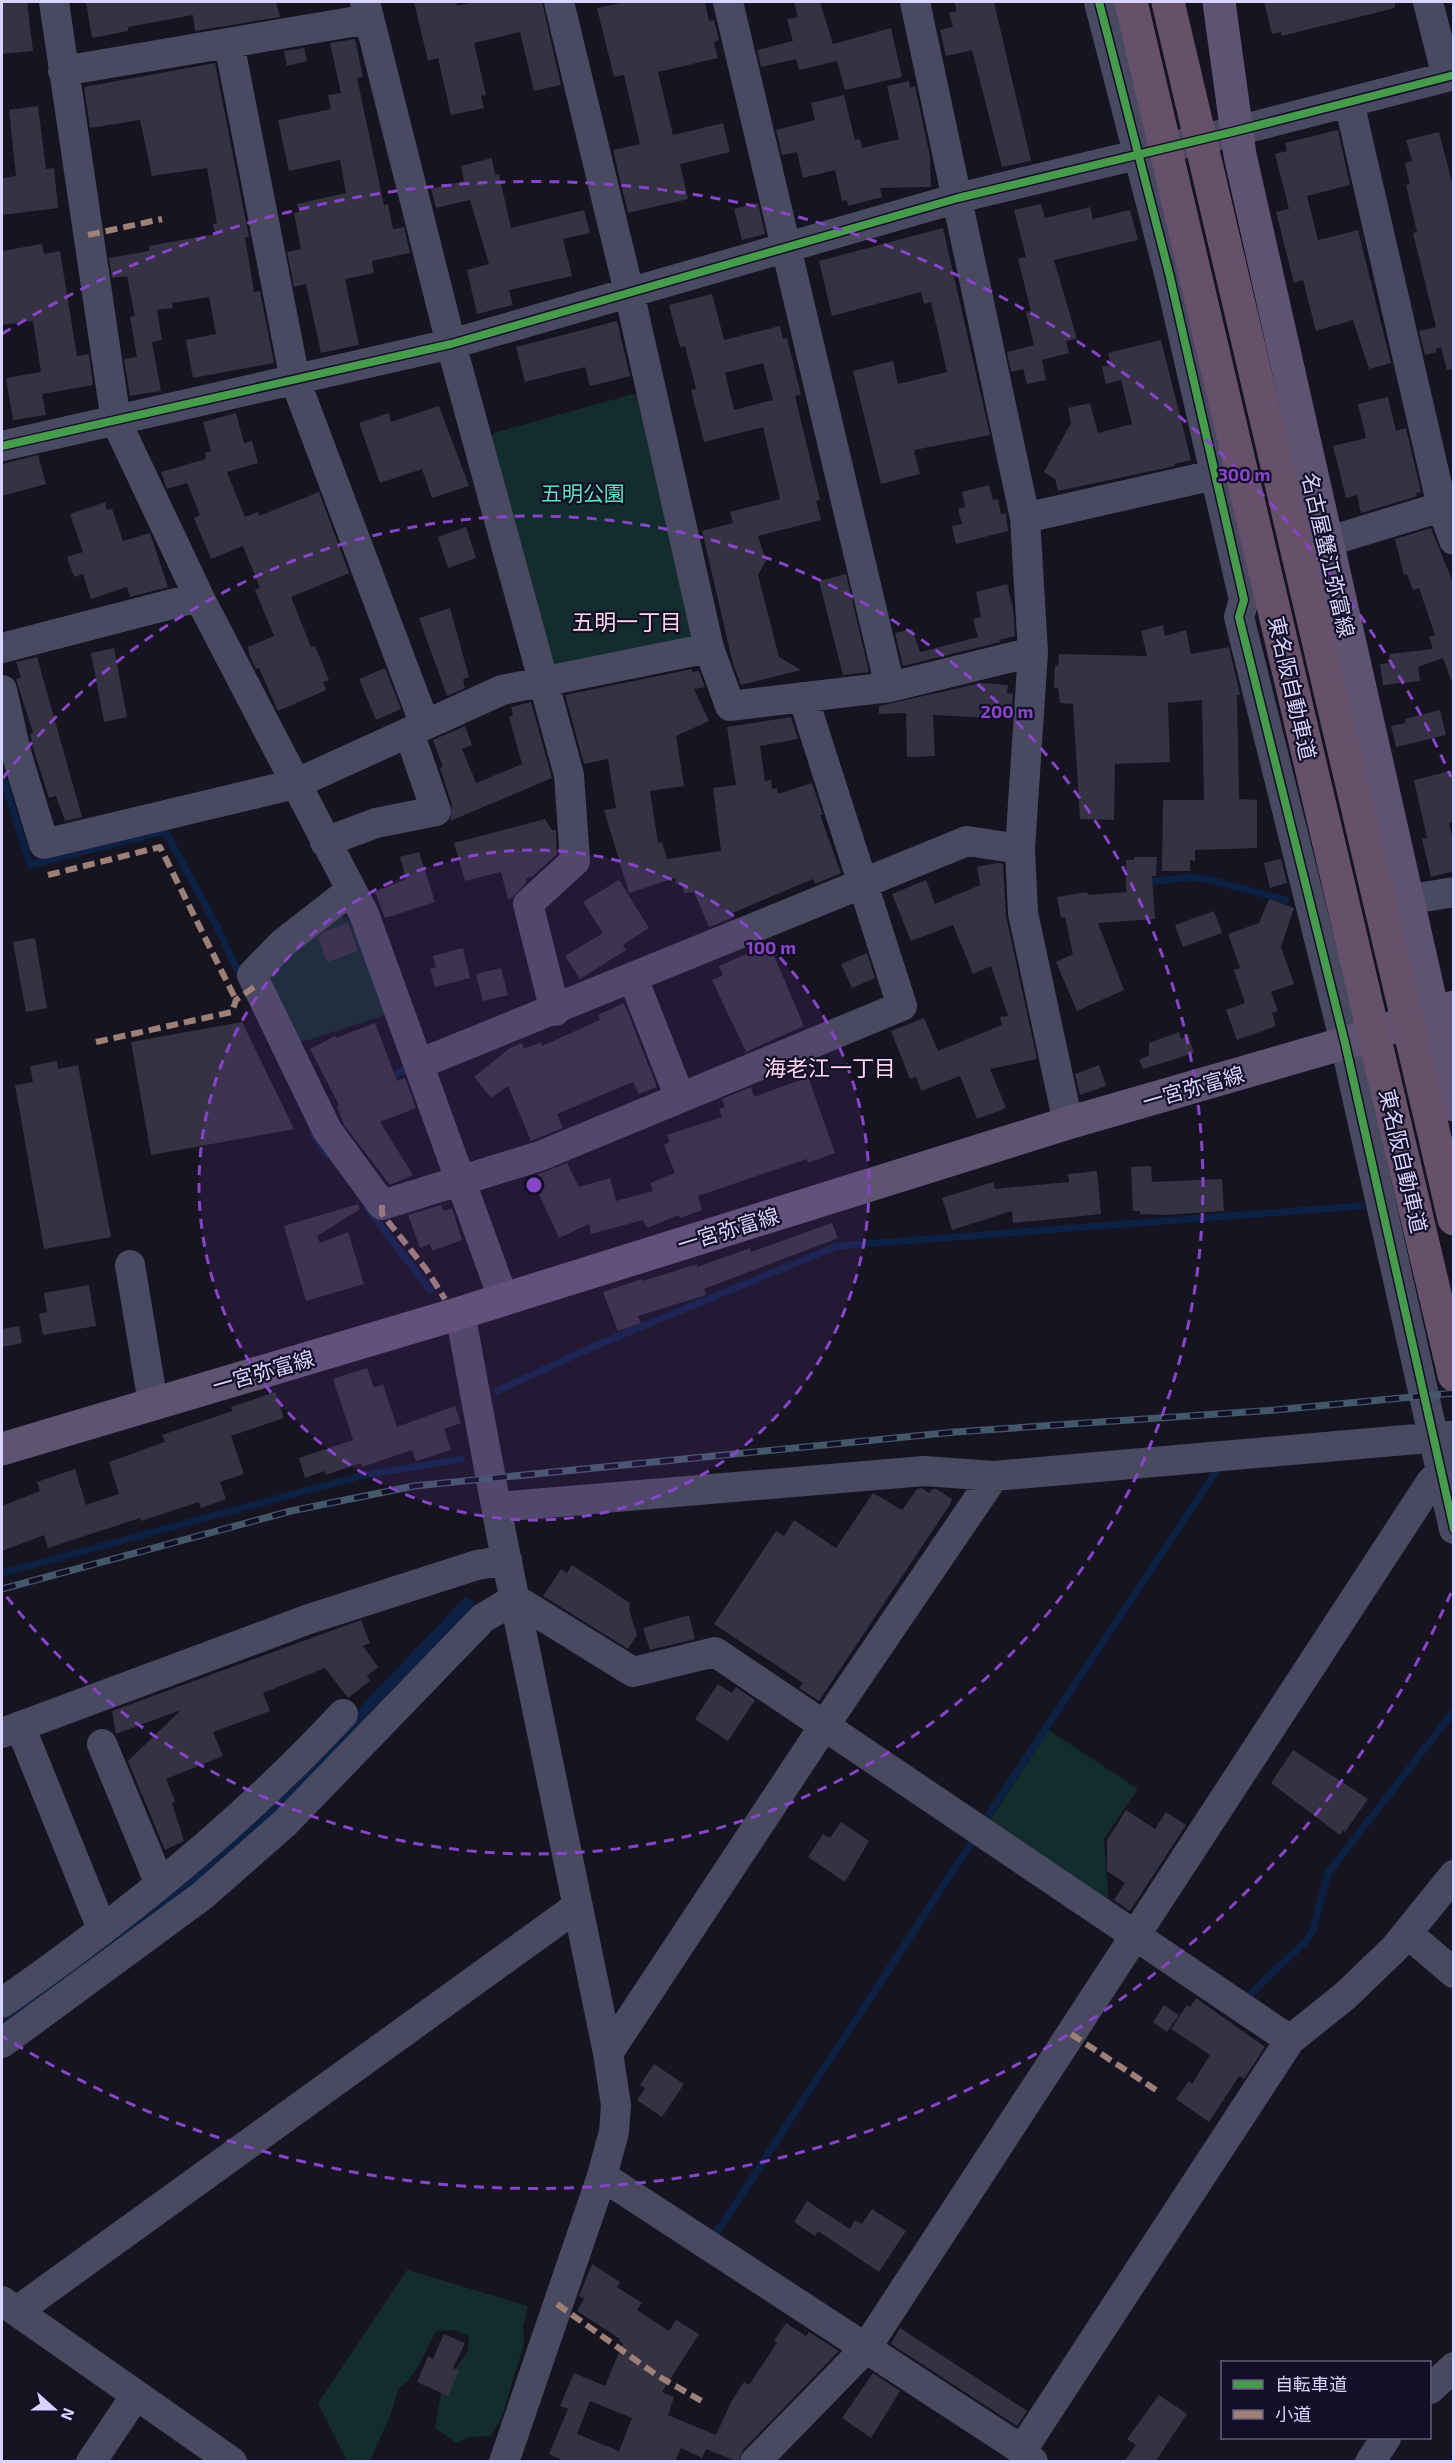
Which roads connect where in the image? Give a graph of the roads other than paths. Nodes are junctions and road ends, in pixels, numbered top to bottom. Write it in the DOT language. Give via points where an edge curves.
graph roads {
  1 [pos="54,2"];
  2 [pos="560,2"];
  3 [pos="728,2"];
  4 [pos="915,2"];
  5 [pos="1100,2"];
  6 [pos="1131,2"];
  7 [pos="1168,2"];
  8 [pos="1219,2"];
  9 [pos="1428,2"];
  10 [pos="367,10"];
  11 [pos="229,43"];
  12 [pos="63,71"];
  13 [pos="1450,76"];
  14 [pos="1349,102"];
  15 [pos="1236,131"];
  16 [pos="1137,153"];
  17 [pos="957,198"];
  18 [pos="786,247"];
  19 [pos="629,292"];
  20 [pos="452,344"];
  21 [pos="295,380"];
  22 [pos="116,421"];
  23 [pos="2,447"];
  24 [pos="1215,475"];
  25 [pos="1448,505"];
  26 [pos="1025,518"];
  27 [pos="1454,540"];
  28 [pos="1326,542"];
  29 [pos="1336,585"];
  30 [pos="200,597"];
  31 [pos="1239,617"];
  32 [pos="2,648"];
  33 [pos="709,648"];
  34 [pos="1033,652"];
  35 [pos="543,681"];
  36 [pos="890,687"];
  37 [pos="2,690"];
  38 [pos="803,697"];
  39 [pos="417,729"];
  40 [pos="295,784"];
  41 [pos="326,842"];
  42 [pos="1020,849"];
  43 [pos="863,885"];
  44 [pos="351,890"];
  45 [pos="1454,892"];
  46 [pos="1406,900"];
  47 [pos="633,978"];
  48 [pos="555,1011"];
  49 [pos="1443,1023"];
  50 [pos="1345,1043"];
  51 [pos="419,1064"];
  52 [pos="680,1098"];
  53 [pos="1454,1105"];
  54 [pos="1068,1123"];
  55 [pos="460,1182"];
  56 [pos="1454,1219"];
  57 [pos="130,1265"];
  58 [pos="503,1298"];
  59 [pos="460,1313"];
  60 [pos="1454,1375"];
  61 [pos="153,1403"];
  62 [pos="1443,1438"];
  63 [pos="2,1449"];
  64 [pos="1441,1472"];
  65 [pos="994,1476"];
  66 [pos="498,1507"];
  67 [pos="1454,1529"];
  68 [pos="507,1560"];
  69 [pos="515,1599"];
  70 [pos="824,1726"];
  71 [pos="11,1729"];
  72 [pos="341,1735"];
  73 [pos="102,1744"];
  74 [pos="1454,1875"];
  75 [pos="159,1882"];
  76 [pos="578,1906"];
  77 [pos="102,1929"];
  78 [pos="1407,1933"];
  79 [pos="1135,1936"];
  80 [pos="1454,1972"];
  81 [pos="2,2003"];
  82 [pos="1290,2040"];
  83 [pos="2,2043"];
  84 [pos="608,2054"];
  85 [pos="602,2176"];
  86 [pos="9,2306"];
  87 [pos="866,2348"];
  88 [pos="1454,2367"];
  89 [pos="1431,2387"];
  90 [pos="136,2396"];
  91 [pos="1385,2439"];
  92 [pos="1027,2456"];
  93 [pos="91,2462"];
  94 [pos="232,2462"];
  95 [pos="504,2462"];
  96 [pos="755,2462"];
  97 [pos="1370,2462"];
  1 -- 12 [label="street"];
  2 -- 19 [label="street"];
  3 -- 18 [label="street"];
  4 -- 17 [label="street"];
  5 -- 16 [label="street"];
  6 -- 60 [label="highway, 東名阪自動車道, bridge"];
  7 -- 56 [label="highway, 東名阪自動車道, bridge"];
  8 -- 15 [label="main road, 名古屋蟹江弥富線"];
  9 -- 13 [label="street"];
  10 -- 11 [label="street"];
  10 -- 20 [label="street"];
  11 -- 12 [label="street"];
  11 -- 21 [label="street"];
  12 -- 22 [label="street"];
  13 -- 14 [label="street"];
  14 -- 15 [label="street"];
  14 -- 25 [label="street"];
  15 -- 16 [label="street"];
  15 -- 28 [label="main road, 名古屋蟹江弥富線"];
  16 -- 17 [label="street"];
  16 -- 24 [label="street"];
  17 -- 18 [label="street"];
  17 -- 26 [label="street"];
  18 -- 19 [label="street"];
  18 -- 36 [label="street"];
  19 -- 20 [label="street"];
  19 -- 33 [label="street"];
  20 -- 21 [label="street"];
  20 -- 35 [label="street"];
  21 -- 22 [label="street"];
  21 -- 39 [label="street"];
  22 -- 23 [label="street"];
  22 -- 30 [label="street"];
  24 -- 26 [label="street"];
  24 -- 31 [label="street" via="1244,600"];
  25 -- 27 [label="street"];
  25 -- 28 [label="street"];
  26 -- 34 [label="street"];
  28 -- 29 [label="main road, 名古屋蟹江弥富線"];
  29 -- 31 [label="street"];
  29 -- 46 [label="main road, 名古屋蟹江弥富線"];
  30 -- 32 [label="street"];
  30 -- 40 [label="street"];
  31 -- 50 [label="street"];
  33 -- 35 [label="street"];
  33 -- 38 [label="street" via="730,706"];
  34 -- 36 [label="street"];
  34 -- 42 [label="street"];
  35 -- 39 [label="street" via="502,690"];
  35 -- 48 [label="street" via="569,775 576,861 528,904"];
  36 -- 38 [label="street"];
  37 -- 40 [label="street" via="44,844"];
  38 -- 43 [label="street"];
  39 -- 40 [label="street"];
  39 -- 41 [label="street" via="436,812 376,823"];
  40 -- 41 [label="street"];
  41 -- 44 [label="street"];
  42 -- 43 [label="street" via="967,841"];
  42 -- 54 [label="street" via="1023,913"];
  43 -- 47 [label="street"];
  43 -- 52 [label="street" via="902,1006"];
  44 -- 51 [label="street" via="364,914"];
  44 -- 55 [label="street" via="283,943 252,975 327,1131 382,1205"];
  45 -- 46 [label="street"];
  46 -- 49 [label="main road, 名古屋蟹江弥富線"];
  47 -- 48 [label="street"];
  47 -- 52 [label="street"];
  48 -- 51 [label="street"];
  49 -- 50 [label="main road, 一宮弥富線"];
  49 -- 53 [label="main road, 名古屋蟹江弥富線"];
  50 -- 54 [label="main road, 一宮弥富線"];
  50 -- 62 [label="street"];
  51 -- 55 [label="street"];
  52 -- 55 [label="street" via="540,1156"];
  54 -- 58 [label="main road, 一宮弥富線"];
  55 -- 58 [label="street"];
  57 -- 61 [label="street"];
  58 -- 59 [label="main road, 一宮弥富線"];
  59 -- 61 [label="main road, 一宮弥富線"];
  59 -- 66 [label="street"];
  61 -- 63 [label="main road, 一宮弥富線"];
  62 -- 64 [label="street"];
  62 -- 65 [label="street"];
  64 -- 67 [label="street"];
  64 -- 79 [label="street" via="1424,1492"];
  65 -- 66 [label="street" via="924,1471"];
  65 -- 70 [label="street"];
  66 -- 68 [label="street"];
  68 -- 69 [label="street"];
  68 -- 71 [label="street" via="477,1565 309,1619"];
  69 -- 70 [label="street" via="633,1672 715,1652"];
  69 -- 72 [label="street" via="483,1618"];
  69 -- 76 [label="street"];
  70 -- 79 [label="street"];
  70 -- 84 [label="street"];
  71 -- 77 [label="street"];
  72 -- 75 [label="street"];
  72 -- 83 [label="street" via="285,1823 202,1896"];
  73 -- 75 [label="street"];
  74 -- 78 [label="street"];
  75 -- 77 [label="street"];
  76 -- 84 [label="street"];
  76 -- 86 [label="street"];
  77 -- 81 [label="street"];
  78 -- 80 [label="street"];
  78 -- 82 [label="street" via="1345,1996"];
  79 -- 82 [label="street"];
  79 -- 87 [label="street"];
  82 -- 92 [label="street"];
  84 -- 85 [label="street" via="615,2105 614,2132"];
  85 -- 87 [label="street"];
  85 -- 95 [label="street"];
  86 -- 90 [label="street"];
  87 -- 92 [label="street"];
  87 -- 96 [label="street"];
  88 -- 89 [label="street"];
  90 -- 93 [label="street"];
  90 -- 94 [label="street"];
  91 -- 97 [label="street"];
}
